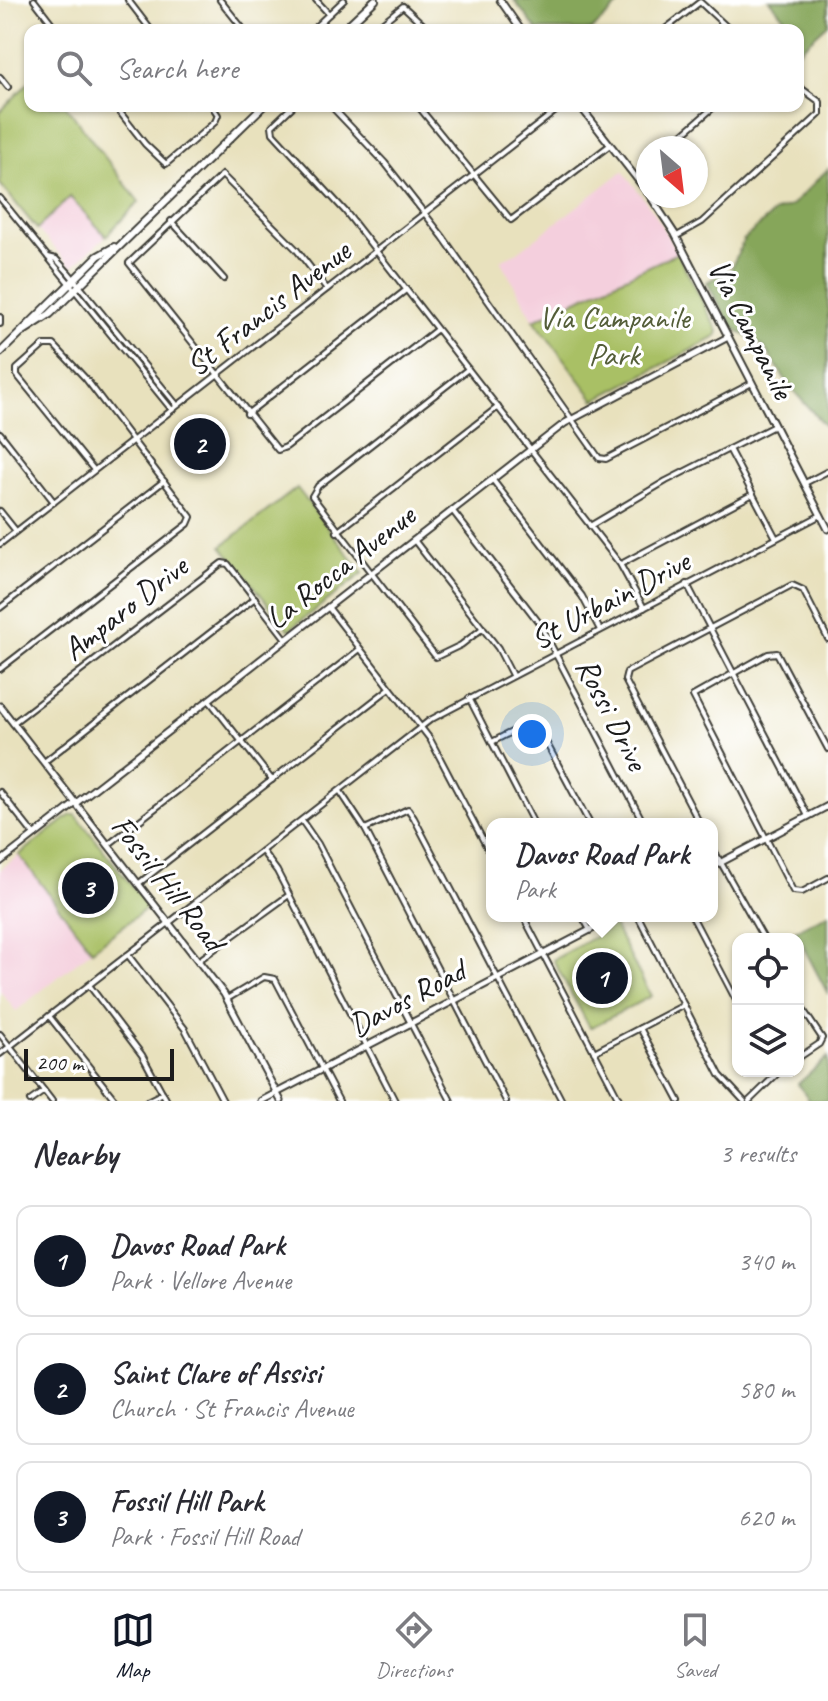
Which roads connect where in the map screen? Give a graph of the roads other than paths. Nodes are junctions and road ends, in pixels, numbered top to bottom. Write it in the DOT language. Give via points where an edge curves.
graph roads {
  1 [pos="34,0"];
  2 [pos="128,0"];
  3 [pos="220,0"];
  4 [pos="316,0"];
  5 [pos="344,0"];
  6 [pos="375,0"];
  7 [pos="500,0"];
  8 [pos="329,14"];
  9 [pos="52,24"];
  10 [pos="146,24"];
  11 [pos="239,24"];
  12 [pos="318,24"];
  13 [pos="349,24"];
  14 [pos="380,24"];
  15 [pos="422,24"];
  16 [pos="517,24"];
  17 [pos="672,24"];
  18 [pos="724,24"];
  19 [pos="0,77"];
  20 [pos="8,87"];
  21 [pos="804,90"];
  22 [pos="120,112"];
  23 [pos="216,112"];
  24 [pos="257,112"];
  25 [pos="287,112"];
  26 [pos="337,112"];
  27 [pos="423,112"];
  28 [pos="554,112"];
  29 [pos="585,112"];
  30 [pos="708,112"];
  31 [pos="680,136"];
  32 [pos="610,145"];
  33 [pos="473,176"];
  34 [pos="636,178"];
  35 [pos="0,198"];
  36 [pos="658,208"];
  37 [pos="424,213"];
  38 [pos="171,221"];
  39 [pos="676,236"];
  40 [pos="121,243"];
  41 [pos="376,251"];
  42 [pos="224,279"];
  43 [pos="71,282"];
  44 [pos="77,289"];
  45 [pos="327,289"];
  46 [pos="406,290"];
  47 [pos="0,317"];
  48 [pos="0,324"];
  49 [pos="436,330"];
  50 [pos="22,332"];
  51 [pos="728,337"];
  52 [pos="0,353"];
  53 [pos="468,369"];
  54 [pos="217,375"];
  55 [pos="752,383"];
  56 [pos="177,406"];
  57 [pos="498,407"];
  58 [pos="172,410"];
  59 [pos="247,414"];
  60 [pos="573,418"];
  61 [pos="774,426"];
  62 [pos="0,433"];
  63 [pos="132,441"];
  64 [pos="729,449"];
  65 [pos="530,450"];
  66 [pos="94,470"];
  67 [pos="828,471"];
  68 [pos="492,479"];
  69 [pos="164,481"];
  70 [pos="805,483"];
  71 [pos="753,494"];
  72 [pos="54,502"];
  73 [pos="452,510"];
  74 [pos="0,511"];
  75 [pos="821,515"];
  76 [pos="590,526"];
  77 [pos="828,529"];
  78 [pos="16,531"];
  79 [pos="337,532"];
  80 [pos="776,538"];
  81 [pos="414,540"];
  82 [pos="0,544"];
  83 [pos="620,564"];
  84 [pos="370,574"];
  85 [pos="687,584"];
  86 [pos="255,598"];
  87 [pos="328,607"];
  88 [pos="0,608"];
  89 [pos="644,608"];
  90 [pos="483,628"];
  91 [pos="709,628"];
  92 [pos="600,630"];
  93 [pos="286,639"];
  94 [pos="828,639"];
  95 [pos="360,649"];
  96 [pos="556,653"];
  97 [pos="0,669"];
  98 [pos="732,672"];
  99 [pos="512,675"];
  100 [pos="390,688"];
  101 [pos="469,698"];
  102 [pos="208,700"];
  103 [pos="0,706"];
  104 [pos="13,723"];
  105 [pos="421,727"];
  106 [pos="241,741"];
  107 [pos="492,742"];
  108 [pos="828,749"];
  109 [pos="44,762"];
  110 [pos="272,780"];
  111 [pos="340,791"];
  112 [pos="0,792"];
  113 [pos="75,803"];
  114 [pos="828,806"];
  115 [pos="808,816"];
  116 [pos="531,818"];
  117 [pos="587,818"];
  118 [pos="641,818"];
  119 [pos="697,818"];
  120 [pos="302,821"];
  121 [pos="365,829"];
  122 [pos="34,835"];
  123 [pos="765,839"];
  124 [pos="108,845"];
  125 [pos="486,846"];
  126 [pos="262,851"];
  127 [pos="718,858"];
  128 [pos="0,862"];
  129 [pos="720,862"];
  130 [pos="828,878"];
  131 [pos="138,884"];
  132 [pos="289,895"];
  133 [pos="526,922"];
  134 [pos="585,922"];
  135 [pos="605,922"];
  136 [pos="641,922"];
  137 [pos="695,922"];
  138 [pos="168,923"];
  139 [pos="590,930"];
  140 [pos="761,933"];
  141 [pos="543,954"];
  142 [pos="128,955"];
  143 [pos="198,961"];
  144 [pos="498,978"];
  145 [pos="89,985"];
  146 [pos="732,993"];
  147 [pos="227,999"];
  148 [pos="454,1001"];
  149 [pos="684,1005"];
  150 [pos="804,1011"];
  151 [pos="49,1016"];
  152 [pos="410,1024"];
  153 [pos="640,1028"];
  154 [pos="0,1034"];
  155 [pos="9,1046"];
  156 [pos="366,1047"];
  157 [pos="594,1052"];
  158 [pos="0,1054"];
  159 [pos="804,1054"];
  160 [pos="323,1069"];
  161 [pos="773,1077"];
  162 [pos="44,1091"];
  163 [pos="163,1093"];
  164 [pos="276,1093"];
  165 [pos="619,1099"];
  166 [pos="30,1101"];
  167 [pos="52,1101"];
  168 [pos="116,1101"];
  169 [pos="147,1101"];
  170 [pos="167,1101"];
  171 [pos="223,1101"];
  172 [pos="261,1101"];
  173 [pos="281,1101"];
  174 [pos="339,1101"];
  175 [pos="395,1101"];
  176 [pos="451,1101"];
  177 [pos="506,1101"];
  178 [pos="562,1101"];
  179 [pos="609,1101"];
  180 [pos="679,1101"];
  181 [pos="746,1101"];
  1 -- 9 [label="street"];
  2 -- 10 [label="street"];
  3 -- 11 [label="street"];
  4 -- 8 [label="street"];
  5 -- 8 [label="street"];
  6 -- 13 [label="main road"];
  7 -- 16 [label="street"];
  8 -- 12 [label="street"];
  14 -- 15 [label="street" via="403,6"];
  17 -- 18 [label="street" via="700,2"];
  19 -- 20 [label="street"];
  21 -- 39 [label="street" via="820,102 820,114 702,222"];
  22 -- 23 [label="street" via="166,164 215,122"];
  24 -- 40 [label="main road"];
  25 -- 41 [label="street" via="272,126 273,133"];
  26 -- 37 [label="street"];
  27 -- 33 [label="street"];
  28 -- 33 [label="street, St Francis Avenue"];
  29 -- 32 [label="street, Via Campanile"];
  30 -- 31 [label="street"];
  32 -- 33 [label="street" via="515,220 507,219"];
  32 -- 34 [label="street, Via Campanile"];
  33 -- 37 [label="street, St Francis Avenue"];
  35 -- 43 [label="street"];
  36 -- 39 [label="street, Via Campanile"];
  37 -- 41 [label="street, St Francis Avenue"];
  37 -- 60 [label="street"];
  38 -- 42 [label="street"];
  38 -- 45 [label="street" via="217,178 226,176"];
  38 -- 54 [label="street" via="130,267"];
  39 -- 51 [label="street, Via Campanile"];
  40 -- 43 [label="main road"];
  40 -- 44 [label="main road"];
  41 -- 45 [label="street, St Francis Avenue"];
  41 -- 46 [label="street"];
  43 -- 44 [label="street"];
  43 -- 50 [label="main road"];
  44 -- 50 [label="main road"];
  44 -- 56 [label="street"];
  44 -- 58 [label="street"];
  45 -- 54 [label="street, St Francis Avenue"];
  46 -- 49 [label="street"];
  46 -- 59 [label="street"];
  47 -- 48 [label="street"];
  49 -- 53 [label="street"];
  49 -- 59 [label="street" via="281,450"];
  50 -- 52 [label="main road"];
  51 -- 55 [label="street, Via Campanile"];
  51 -- 60 [label="street, La Rocca Avenue"];
  53 -- 57 [label="street"];
  53 -- 79 [label="street" via="314,490 312,499"];
  54 -- 56 [label="street, St Francis Avenue"];
  54 -- 59 [label="street"];
  55 -- 60 [label="street" via="606,459 599,458"];
  55 -- 61 [label="street, Via Campanile"];
  56 -- 58 [label="street, St Francis Avenue"];
  57 -- 65 [label="street"];
  57 -- 79 [label="street"];
  58 -- 63 [label="street, St Francis Avenue"];
  60 -- 65 [label="street, La Rocca Avenue"];
  61 -- 64 [label="street"];
  61 -- 70 [label="street, Via Campanile"];
  62 -- 72 [label="street"];
  63 -- 66 [label="street, St Francis Avenue"];
  63 -- 66 [label="street" via="72,364 54,345 44,345 17,369 17,375"];
  63 -- 69 [label="street"];
  64 -- 71 [label="street"];
  64 -- 76 [label="street"];
  65 -- 68 [label="street, La Rocca Avenue"];
  65 -- 76 [label="street"];
  66 -- 72 [label="street, St Francis Avenue"];
  67 -- 70 [label="street"];
  68 -- 73 [label="street, La Rocca Avenue"];
  68 -- 92 [label="street" via="582,596"];
  69 -- 88 [label="street"];
  69 -- 97 [label="street" via="188,511 188,524"];
  70 -- 75 [label="street, Via Campanile"];
  71 -- 80 [label="street"];
  71 -- 83 [label="street"];
  72 -- 78 [label="street, St Francis Avenue"];
  73 -- 81 [label="street, La Rocca Avenue"];
  73 -- 96 [label="street, Rossi Drive" via="540,624"];
  74 -- 78 [label="street"];
  75 -- 77 [label="street, Via Campanile"];
  75 -- 80 [label="street, St Urbain Drive"];
  76 -- 83 [label="street"];
  78 -- 82 [label="street, St Francis Avenue"];
  79 -- 84 [label="street"];
  80 -- 85 [label="street, St Urbain Drive"];
  81 -- 84 [label="street, La Rocca Avenue"];
  81 -- 90 [label="street"];
  83 -- 89 [label="street"];
  84 -- 87 [label="street, La Rocca Avenue"];
  84 -- 90 [label="street" via="436,657"];
  85 -- 89 [label="street, St Urbain Drive"];
  85 -- 91 [label="street"];
  86 -- 93 [label="street, Amparo Drive"];
  86 -- 104 [label="street, Amparo Drive" via="228,564 215,566"];
  86 -- 109 [label="street"];
  87 -- 93 [label="street, La Rocca Avenue"];
  87 -- 95 [label="street"];
  89 -- 92 [label="street, St Urbain Drive"];
  90 -- 99 [label="street"];
  91 -- 94 [label="street" via="797,585"];
  91 -- 98 [label="street"];
  91 -- 119 [label="street" via="625,675"];
  92 -- 96 [label="street, St Urbain Drive"];
  93 -- 102 [label="street, La Rocca Avenue"];
  95 -- 100 [label="street"];
  95 -- 106 [label="street"];
  96 -- 99 [label="street, St Urbain Drive"];
  96 -- 118 [label="street, Rossi Drive"];
  98 -- 108 [label="street" via="777,653"];
  98 -- 115 [label="street"];
  98 -- 123 [label="street" via="695,692 693,699"];
  99 -- 101 [label="street, St Urbain Drive"];
  100 -- 105 [label="street"];
  100 -- 110 [label="street"];
  101 -- 105 [label="street, St Urbain Drive"];
  101 -- 107 [label="street"];
  102 -- 106 [label="street"];
  102 -- 113 [label="street, La Rocca Avenue"];
  103 -- 104 [label="street, Fossil Hill Road"];
  104 -- 109 [label="street, Fossil Hill Road"];
  105 -- 111 [label="street, St Urbain Drive"];
  105 -- 125 [label="street"];
  106 -- 110 [label="street"];
  106 -- 124 [label="street"];
  107 -- 116 [label="street"];
  107 -- 117 [label="street" via="527,724 536,726"];
  109 -- 113 [label="street, Fossil Hill Road"];
  110 -- 131 [label="street"];
  111 -- 120 [label="street, St Urbain Drive"];
  111 -- 121 [label="street"];
  112 -- 122 [label="street"];
  113 -- 122 [label="street, La Rocca Avenue"];
  113 -- 124 [label="street, Fossil Hill Road"];
  114 -- 115 [label="street"];
  115 -- 123 [label="street"];
  120 -- 126 [label="street, St Urbain Drive"];
  120 -- 152 [label="street"];
  121 -- 144 [label="street" via="408,809"];
  121 -- 148 [label="street"];
  122 -- 128 [label="street, La Rocca Avenue"];
  123 -- 129 [label="street"];
  123 -- 130 [label="street" via="793,891 802,892"];
  124 -- 131 [label="street, Fossil Hill Road"];
  126 -- 132 [label="street"];
  126 -- 138 [label="street, St Urbain Drive"];
  127 -- 129 [label="street"];
  129 -- 140 [label="street"];
  131 -- 138 [label="street, Fossil Hill Road"];
  132 -- 143 [label="street"];
  132 -- 156 [label="street"];
  133 -- 141 [label="street"];
  134 -- 139 [label="street"];
  135 -- 139 [label="street, Davos Road"];
  136 -- 149 [label="street"];
  137 -- 146 [label="street"];
  138 -- 142 [label="street, St Urbain Drive"];
  138 -- 143 [label="street, Fossil Hill Road"];
  139 -- 141 [label="street, Davos Road"];
  141 -- 144 [label="street, Davos Road"];
  141 -- 157 [label="street"];
  142 -- 145 [label="street, St Urbain Drive"];
  142 -- 171 [label="street" via="185,1029"];
  143 -- 147 [label="street, Fossil Hill Road"];
  144 -- 148 [label="street, Davos Road"];
  144 -- 178 [label="street"];
  145 -- 151 [label="street, St Urbain Drive"];
  145 -- 163 [label="street" via="142,1055"];
  147 -- 160 [label="street" via="264,977 275,979"];
  147 -- 164 [label="street, Fossil Hill Road"];
  148 -- 152 [label="street, Davos Road"];
  148 -- 177 [label="street"];
  149 -- 153 [label="street"];
  149 -- 181 [label="street" via="720,1075"];
  150 -- 159 [label="street" via="822,1038"];
  151 -- 155 [label="street, St Urbain Drive"];
  151 -- 168 [label="street"];
  152 -- 156 [label="street, Davos Road"];
  152 -- 176 [label="street"];
  153 -- 157 [label="street"];
  153 -- 180 [label="street"];
  154 -- 155 [label="street"];
  155 -- 158 [label="street, St Urbain Drive"];
  155 -- 162 [label="street"];
  156 -- 160 [label="street, Davos Road"];
  156 -- 175 [label="street"];
  157 -- 165 [label="street"];
  160 -- 164 [label="street, Davos Road"];
  160 -- 174 [label="street"];
  161 -- 181 [label="street"];
  162 -- 166 [label="street"];
  162 -- 167 [label="street"];
  163 -- 169 [label="street"];
  163 -- 170 [label="street"];
  164 -- 172 [label="street, Davos Road"];
  164 -- 173 [label="street, Fossil Hill Road"];
  165 -- 179 [label="street"];
}
